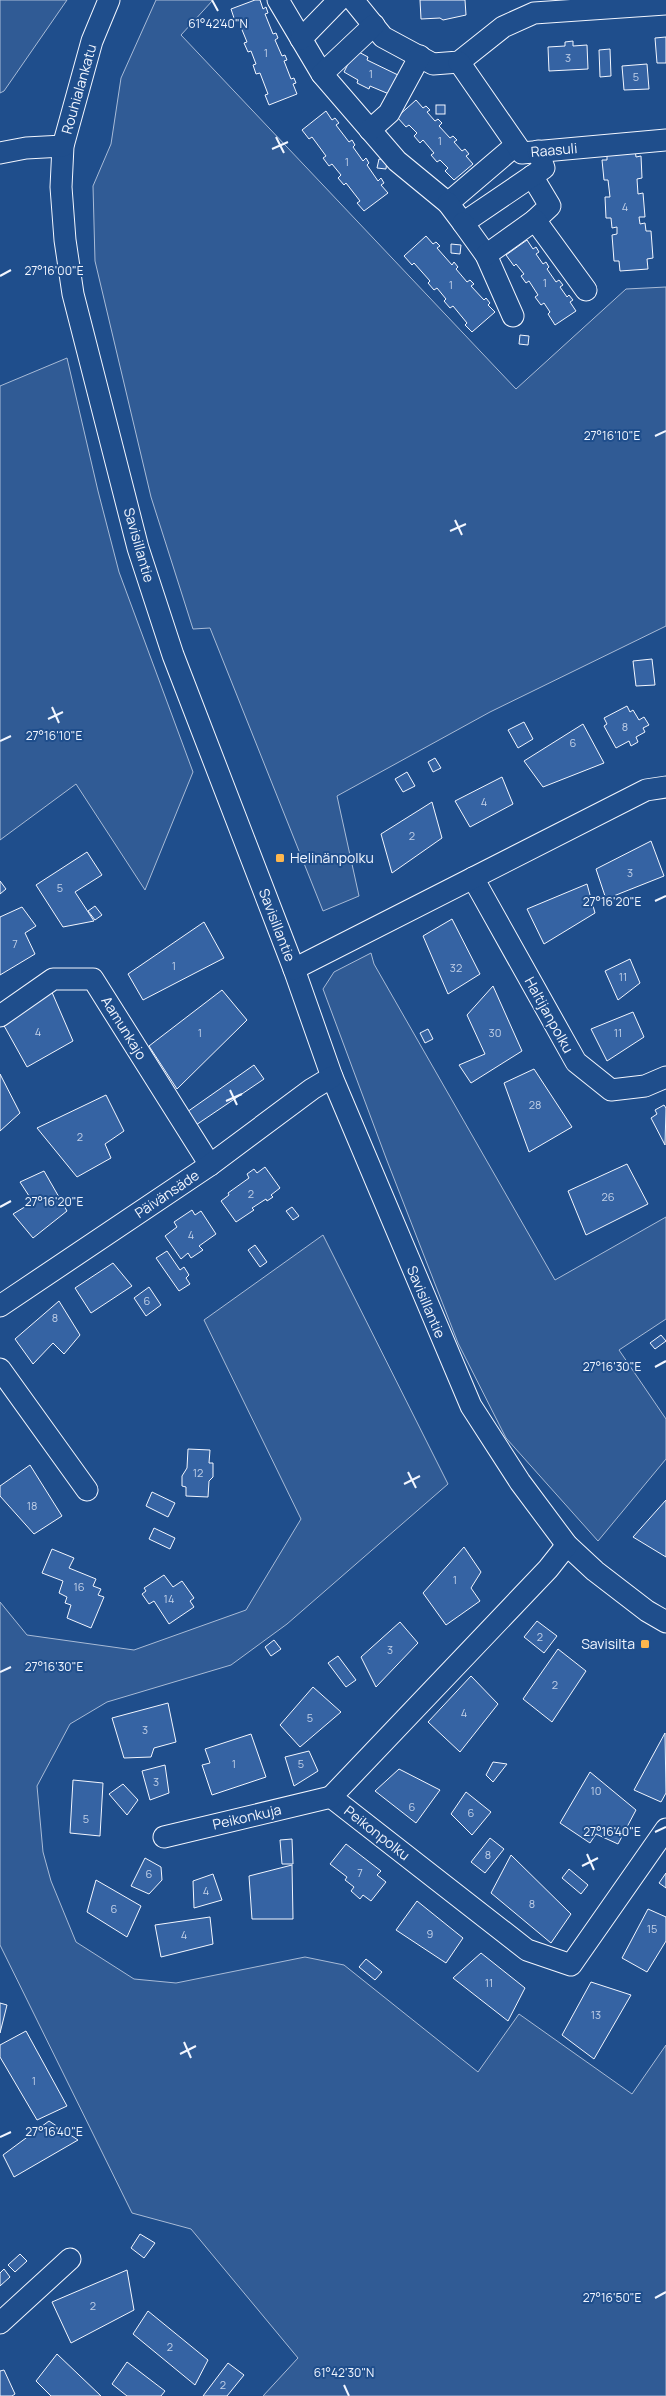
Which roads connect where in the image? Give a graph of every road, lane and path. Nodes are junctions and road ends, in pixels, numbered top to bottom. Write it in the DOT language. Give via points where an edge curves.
graph roads {
  1 [pos="109,0"];
  2 [pos="278,0"];
  3 [pos="339,0"];
  4 [pos="353,0"];
  5 [pos="666,4"];
  6 [pos="374,25"];
  7 [pos="301,39"];
  8 [pos="420,56"];
  9 [pos="459,62"];
  10 [pos="322,74"];
  11 [pos="370,130"];
  12 [pos="666,140"];
  13 [pos="516,145"];
  14 [pos="63,146"];
  15 [pos="538,152"];
  16 [pos="0,153"];
  17 [pos="532,176"];
  18 [pos="448,203"];
  19 [pos="535,220"];
  20 [pos="463,223"];
  21 [pos="486,255"];
  22 [pos="586,290"];
  23 [pos="513,316"];
  24 [pos="666,787"];
  25 [pos="473,878"];
  26 [pos="294,969"];
  27 [pos="0,1016"];
  28 [pos="332,1077"];
  29 [pos="666,1077"];
  30 [pos="210,1165"];
  31 [pos="0,1306"];
  32 [pos="0,1369"];
  33 [pos="87,1490"];
  34 [pos="567,1545"];
  35 [pos="666,1622"];
  36 [pos="331,1797"];
  37 [pos="666,1829"];
  38 [pos="164,1837"];
  39 [pos="70,2259"];
  40 [pos="0,2323"];
  1 -- 14 [label="street, Rouhialankatu" via="92,41"];
  2 -- 7 [label="street"];
  3 -- 7 [label="street"];
  4 -- 6 [label="street"];
  5 -- 9 [label="street" via="534,13 503,28"];
  6 -- 8 [label="street" via="383,37"];
  6 -- 10 [label="street"];
  7 -- 10 [label="street"];
  8 -- 9 [label="street" via="433,64"];
  8 -- 11 [label="street" via="390,113"];
  9 -- 13 [label="street, Raasuli"];
  10 -- 11 [label="street"];
  11 -- 18 [label="street" via="397,161"];
  12 -- 15 [label="street, Raasuli"];
  13 -- 15 [label="street, Raasuli" via="522,153"];
  13 -- 18 [label="street"];
  14 -- 16 [label="street, Rouhialankatu"];
  14 -- 26 [label="street, Savisillantie" via="64,240 72,294 138,548 173,655"];
  15 -- 17 [label="street" via="544,168"];
  17 -- 19 [label="street" via="550,206"];
  17 -- 20 [label="street"];
  18 -- 20 [label="street"];
  19 -- 21 [label="street"];
  19 -- 22 [label="street"];
  20 -- 21 [label="street"];
  21 -- 23 [label="street"];
  24 -- 25 [label="street" via="646,790"];
  25 -- 26 [label="street"];
  25 -- 29 [label="street, Haltijanpolku" via="576,1062 611,1090 645,1086"];
  26 -- 28 [label="street, Savisillantie"];
  27 -- 30 [label="street, Aamunkajo" via="53,979 93,979"];
  28 -- 30 [label="street, Päivänsäde"];
  28 -- 34 [label="street, Savisillantie" via="471,1406 520,1482"];
  30 -- 31 [label="street, Päivänsäde"];
  32 -- 33 [label="street"];
  34 -- 35 [label="street, Savisillantie" via="595,1571"];
  34 -- 36 [label="street, Peikonpolku" via="548,1569"];
  36 -- 37 [label="street, Peikonpolku" via="527,1950 571,1966"];
  36 -- 38 [label="street, Peikonkuja"];
  39 -- 40 [label="street"];
}
